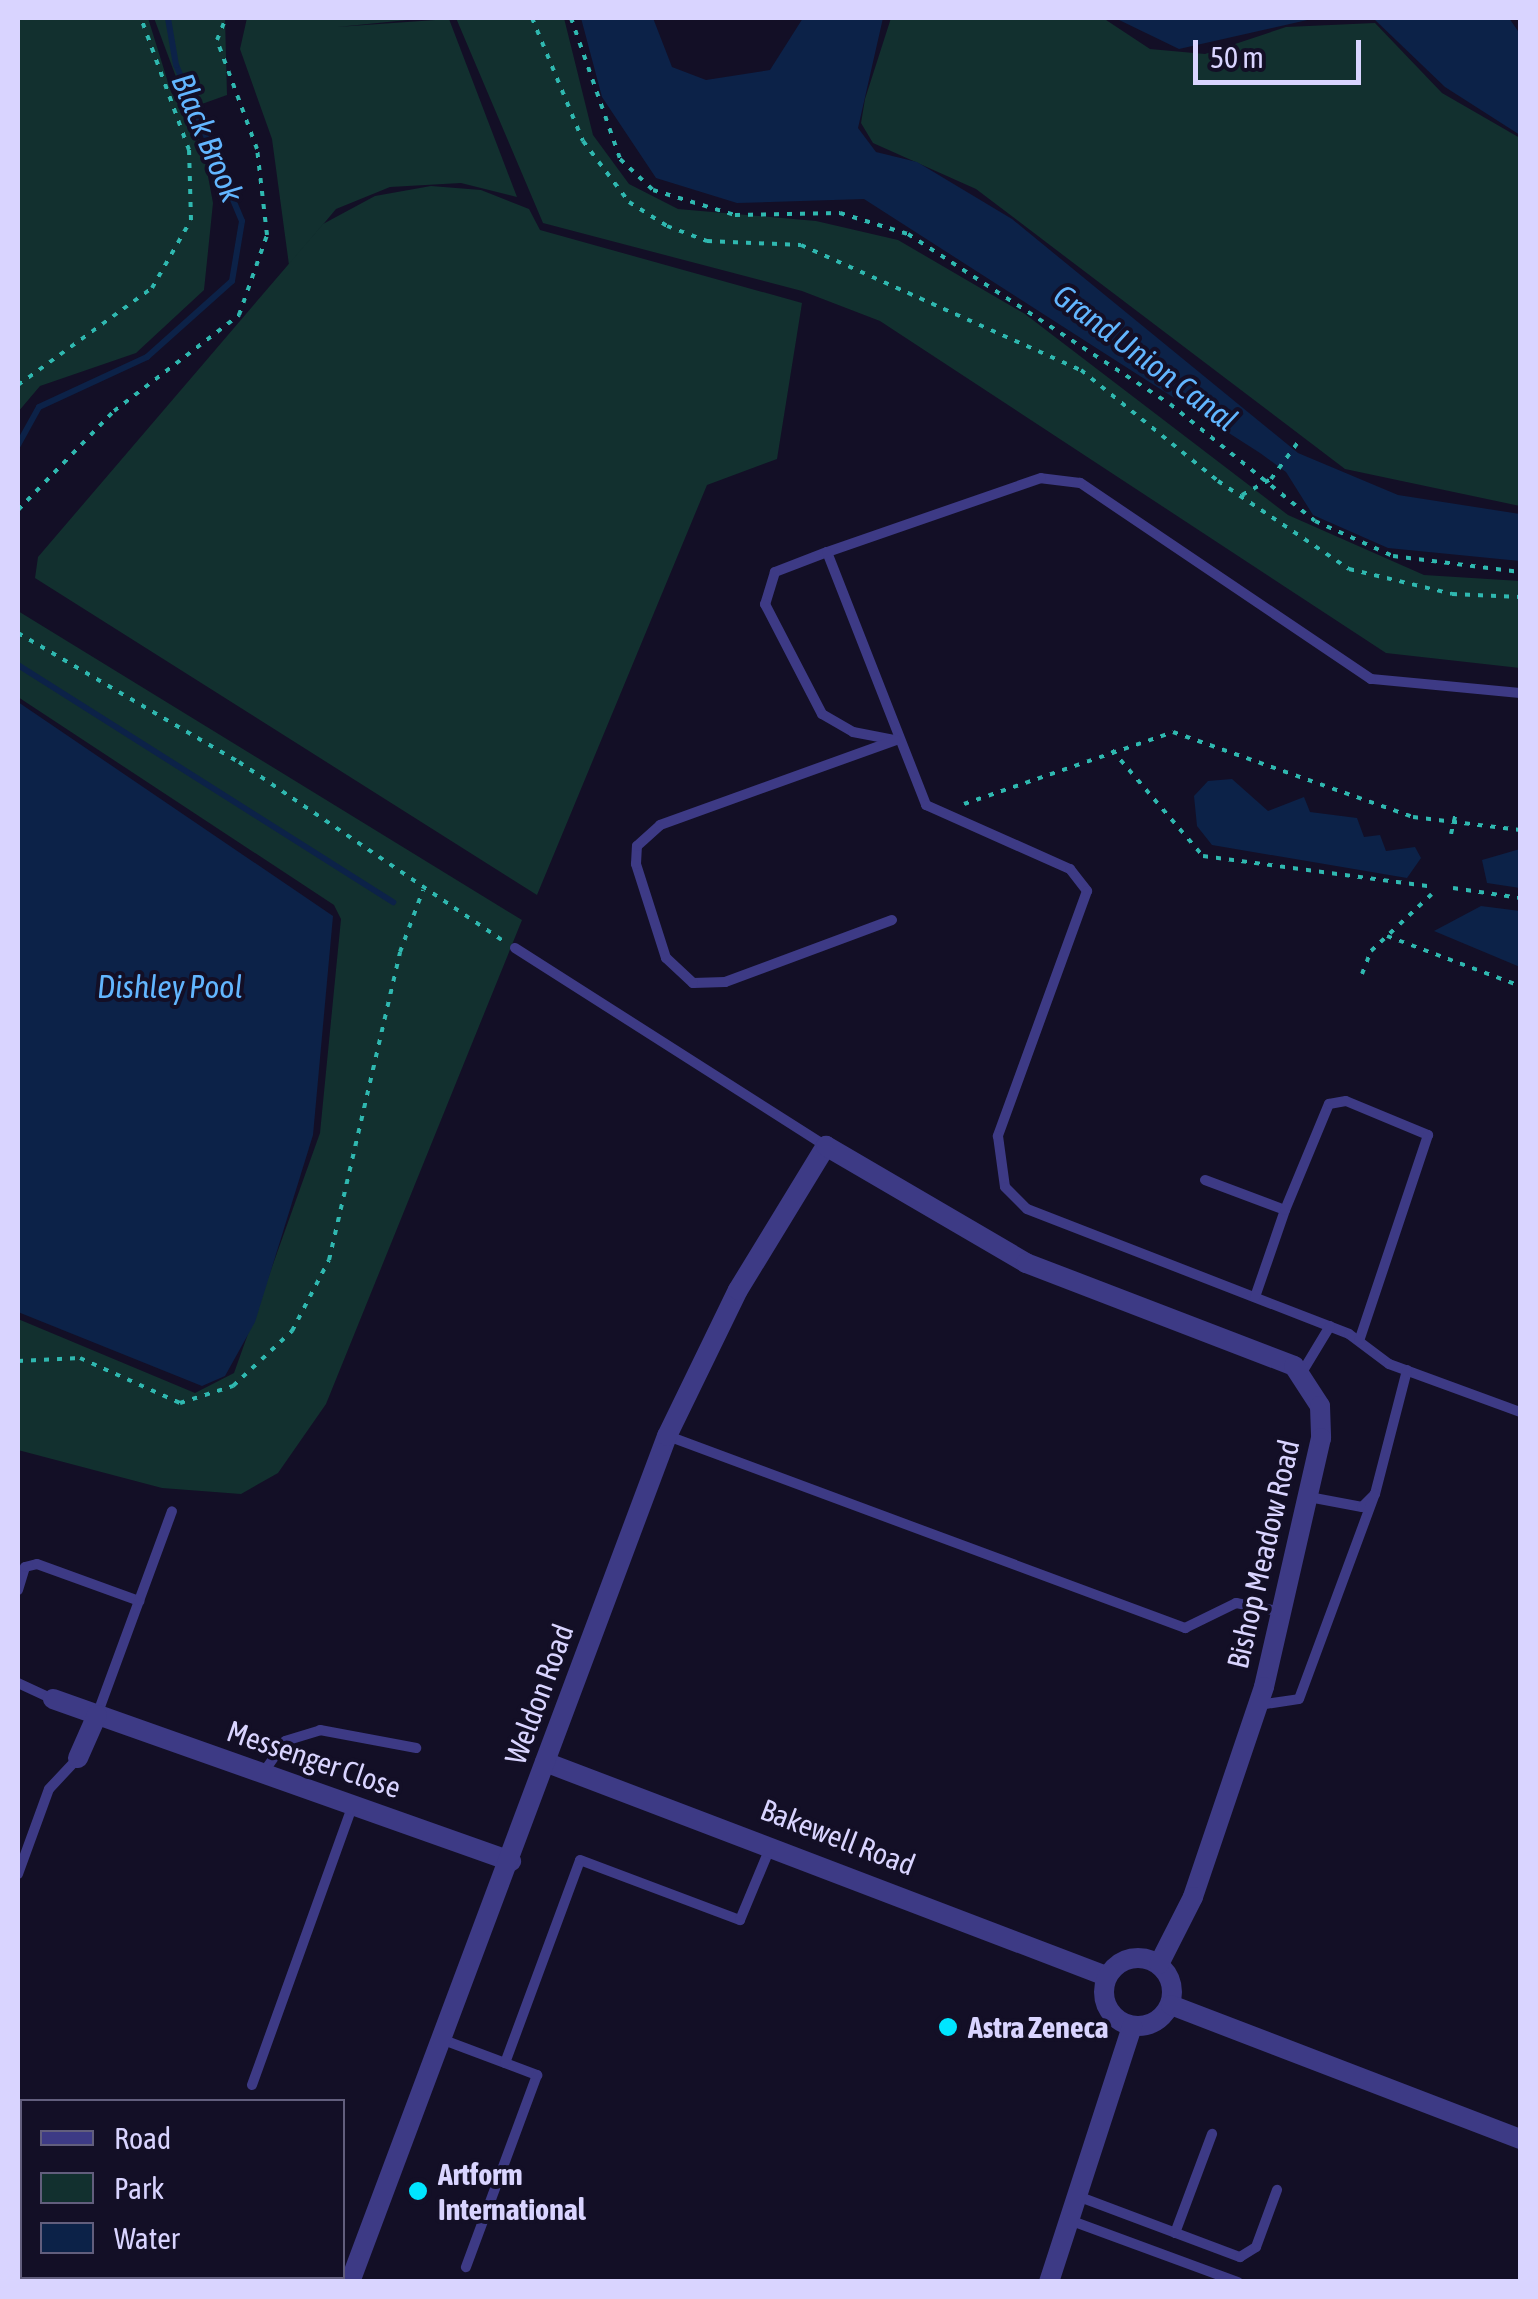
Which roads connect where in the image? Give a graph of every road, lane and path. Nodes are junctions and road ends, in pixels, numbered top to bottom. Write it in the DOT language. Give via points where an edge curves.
graph roads {
  1 [pos="142,18"];
  2 [pos="226,18"];
  3 [pos="532,18"];
  4 [pos="572,18"];
  5 [pos="18,384"];
  6 [pos="1301,438"];
  7 [pos="1264,483"];
  8 [pos="1242,496"];
  9 [pos="18,510"];
  10 [pos="827,552"];
  11 [pos="1520,572"];
  12 [pos="1520,597"];
  13 [pos="18,632"];
  14 [pos="1520,693"];
  15 [pos="896,740"];
  16 [pos="1112,750"];
  17 [pos="1456,812"];
  18 [pos="936,814"];
  19 [pos="1453,826"];
  20 [pos="1520,830"];
  21 [pos="1451,834"];
  22 [pos="1429,886"];
  23 [pos="1453,888"];
  24 [pos="423,890"];
  25 [pos="1432,894"];
  26 [pos="1520,898"];
  27 [pos="892,920"];
  28 [pos="1387,936"];
  29 [pos="515,948"];
  30 [pos="1362,974"];
  31 [pos="1520,986"];
  32 [pos="826,1146"];
  33 [pos="1205,1180"];
  34 [pos="1286,1210"];
  35 [pos="1255,1297"];
  36 [pos="1330,1326"];
  37 [pos="1360,1341"];
  38 [pos="18,1361"];
  39 [pos="1407,1370"];
  40 [pos="1302,1374"];
  41 [pos="1520,1412"];
  42 [pos="667,1436"];
  43 [pos="1374,1494"];
  44 [pos="1309,1497"];
  45 [pos="172,1511"];
  46 [pos="18,1590"];
  47 [pos="139,1601"];
  48 [pos="1283,1612"];
  49 [pos="18,1683"];
  50 [pos="54,1699"];
  51 [pos="1258,1706"];
  52 [pos="97,1716"];
  53 [pos="416,1748"];
  54 [pos="78,1758"];
  55 [pos="545,1762"];
  56 [pos="262,1773"];
  57 [pos="353,1804"];
  58 [pos="772,1843"];
  59 [pos="511,1861"];
  60 [pos="18,1874"];
  61 [pos="1159,1964"];
  62 [pos="1106,1976"];
  63 [pos="1171,2004"];
  64 [pos="1132,2026"];
  65 [pos="442,2039"];
  66 [pos="504,2063"];
  67 [pos="252,2085"];
  68 [pos="1212,2134"];
  69 [pos="1520,2139"];
  70 [pos="1277,2190"];
  71 [pos="1080,2197"];
  72 [pos="1072,2221"];
  73 [pos="1175,2233"];
  74 [pos="466,2268"];
  75 [pos="350,2282"];
  76 [pos="1050,2282"];
  77 [pos="1238,2282"];
  1 -- 5 [label="path" via="190,150 191,220 152,288"];
  2 -- 9 [label="path" via="217,40 257,149 267,235 239,315 114,410"];
  3 -- 8 [label="path" via="584,142 629,202 707,241 802,245 1080,370"];
  4 -- 7 [label="path" via="620,159 653,190 735,214 840,213 908,234 1170,404"];
  6 -- 7 [label="path"];
  7 -- 8 [label="path"];
  7 -- 11 [label="path" via="1315,521 1393,556"];
  8 -- 12 [label="path" via="1349,569 1452,594"];
  10 -- 14 [label="lane" via="1041,478 1080,483 1371,679"];
  10 -- 15 [label="lane"];
  10 -- 15 [label="lane" via="775,572 765,604 822,714 854,732"];
  13 -- 24 [label="path" via="239,762"];
  15 -- 18 [label="lane"];
  15 -- 27 [label="lane" via="660,825 638,846 636,864 666,958 693,984 725,982"];
  16 -- 18 [label="path"];
  16 -- 19 [label="path" via="1162,732 1190,734"];
  16 -- 22 [label="path" via="1203,856"];
  17 -- 19 [label="path"];
  18 -- 35 [label="lane" via="1070,869 1088,891 998,1136 1006,1186 1027,1209"];
  19 -- 20 [label="path"];
  19 -- 21 [label="path"];
  23 -- 26 [label="path"];
  24 -- 29 [label="path"];
  24 -- 38 [label="path" via="400,952 329,1260 292,1332 233,1386 180,1403 80,1358"];
  25 -- 28 [label="path"];
  28 -- 30 [label="path"];
  28 -- 31 [label="path"];
  29 -- 32 [label="lane"];
  32 -- 40 [label="street" via="972,1237"];
  32 -- 42 [label="street, Weldon Road" via="738,1290"];
  33 -- 34 [label="lane"];
  34 -- 35 [label="lane"];
  34 -- 37 [label="lane" via="1329,1104 1346,1102 1428,1135"];
  35 -- 36 [label="lane"];
  36 -- 37 [label="lane"];
  36 -- 40 [label="lane"];
  37 -- 39 [label="lane"];
  39 -- 41 [label="lane"];
  39 -- 43 [label="lane"];
  40 -- 44 [label="street, Bishop Meadow Road" via="1320,1406"];
  42 -- 48 [label="lane" via="1185,1628 1236,1603"];
  42 -- 55 [label="street, Weldon Road"];
  43 -- 44 [label="lane" via="1362,1507"];
  43 -- 51 [label="lane" via="1299,1699"];
  44 -- 48 [label="street, Bishop Meadow Road"];
  45 -- 47 [label="lane"];
  46 -- 47 [label="lane" via="24,1566 38,1564"];
  47 -- 52 [label="lane"];
  48 -- 51 [label="street, Bishop Meadow Road"];
  49 -- 50 [label="lane"];
  50 -- 52 [label="street, Messenger Close"];
  51 -- 61 [label="street, Bishop Meadow Road" via="1193,1897"];
  52 -- 54 [label="street"];
  52 -- 56 [label="street, Messenger Close"];
  53 -- 56 [label="lane" via="320,1730 284,1741"];
  54 -- 60 [label="lane" via="48,1789"];
  55 -- 58 [label="street, Bakewell Road"];
  55 -- 59 [label="street, Weldon Road"];
  56 -- 57 [label="street, Messenger Close"];
  57 -- 59 [label="street, Messenger Close"];
  57 -- 67 [label="lane"];
  58 -- 62 [label="street, Bakewell Road"];
  58 -- 66 [label="lane" via="740,1920 580,1860"];
  59 -- 65 [label="street, Weldon Road"];
  61 -- 62 [label="street" via="1135,1956"];
  61 -- 63 [label="street"];
  62 -- 64 [label="street" via="1114,2014"];
  63 -- 64 [label="street" via="1153,2024"];
  63 -- 69 [label="street"];
  64 -- 71 [label="street"];
  65 -- 66 [label="lane"];
  65 -- 75 [label="street, Weldon Road"];
  66 -- 74 [label="lane" via="536,2075"];
  68 -- 73 [label="lane"];
  70 -- 73 [label="lane" via="1256,2247 1240,2257"];
  71 -- 72 [label="street"];
  71 -- 73 [label="lane"];
  72 -- 76 [label="street"];
  72 -- 77 [label="lane"];
}
